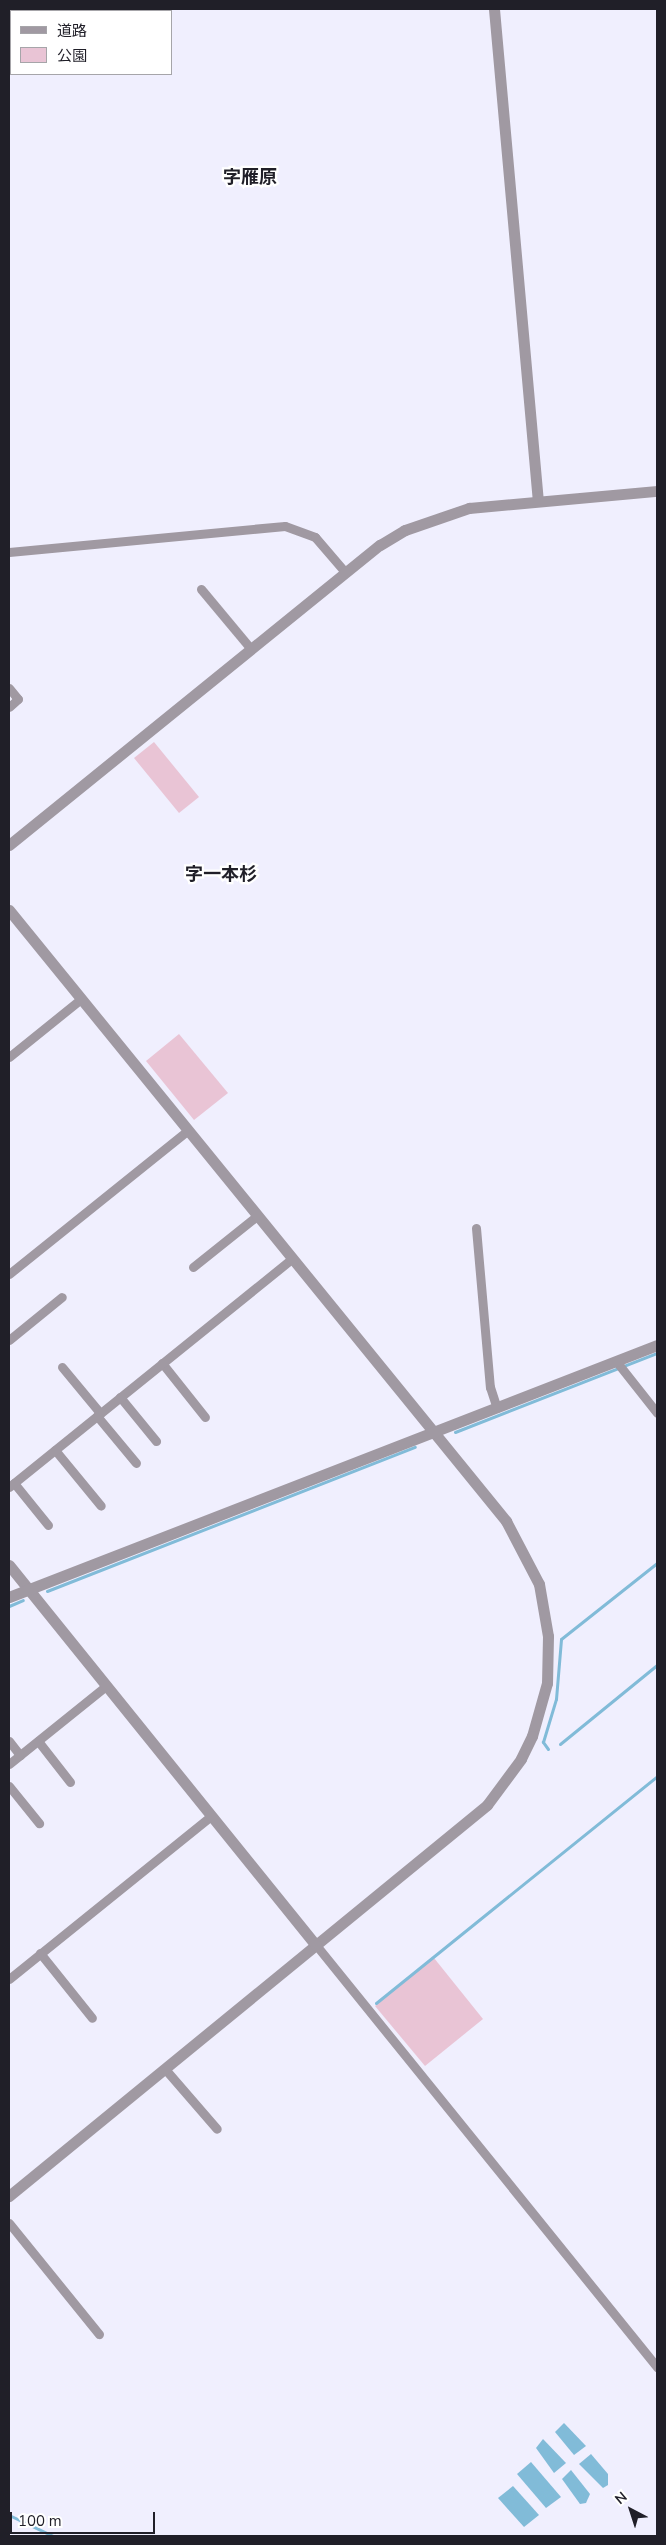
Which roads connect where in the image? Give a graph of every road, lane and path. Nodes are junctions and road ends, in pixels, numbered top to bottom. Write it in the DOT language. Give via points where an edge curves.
graph roads {
  1 [pos="494,9"];
  2 [pos="657,490"];
  3 [pos="538,501"];
  4 [pos="9,552"];
  5 [pos="345,572"];
  6 [pos="201,589"];
  7 [pos="251,650"];
  8 [pos="9,688"];
  9 [pos="9,707"];
  10 [pos="9,845"];
  11 [pos="9,910"];
  12 [pos="81,999"];
  13 [pos="9,1057"];
  14 [pos="187,1131"];
  15 [pos="257,1216"];
  16 [pos="476,1228"];
  17 [pos="292,1260"];
  18 [pos="193,1268"];
  19 [pos="9,1274"];
  20 [pos="62,1297"];
  21 [pos="9,1340"];
  22 [pos="657,1345"];
  23 [pos="162,1363"];
  24 [pos="619,1366"];
  25 [pos="62,1367"];
  26 [pos="120,1397"];
  27 [pos="497,1408"];
  28 [pos="657,1413"];
  29 [pos="98,1415"];
  30 [pos="205,1417"];
  31 [pos="432,1432"];
  32 [pos="156,1441"];
  33 [pos="54,1450"];
  34 [pos="136,1463"];
  35 [pos="12,1485"];
  36 [pos="100,1506"];
  37 [pos="48,1525"];
  38 [pos="9,1566"];
  39 [pos="28,1590"];
  40 [pos="9,1598"];
  41 [pos="106,1686"];
  42 [pos="9,1741"];
  43 [pos="38,1741"];
  44 [pos="20,1755"];
  45 [pos="9,1764"];
  46 [pos="70,1782"];
  47 [pos="9,1786"];
  48 [pos="211,1816"];
  49 [pos="39,1823"];
  50 [pos="316,1945"];
  51 [pos="40,1954"];
  52 [pos="9,1979"];
  53 [pos="92,2018"];
  54 [pos="165,2069"];
  55 [pos="217,2129"];
  56 [pos="9,2196"];
  57 [pos="9,2223"];
  58 [pos="99,2334"];
  59 [pos="657,2367"];
  1 -- 3 [label="street"];
  2 -- 3 [label="street"];
  3 -- 5 [label="street" via="438,516 380,545"];
  4 -- 5 [label="street" via="285,526 315,537"];
  5 -- 7 [label="street"];
  6 -- 7 [label="street"];
  7 -- 10 [label="street"];
  8 -- 9 [label="street" via="18,699"];
  11 -- 12 [label="street"];
  12 -- 13 [label="street"];
  12 -- 14 [label="street"];
  14 -- 15 [label="street"];
  14 -- 19 [label="street"];
  15 -- 17 [label="street"];
  15 -- 18 [label="street"];
  16 -- 27 [label="street" via="490,1387"];
  17 -- 23 [label="street"];
  17 -- 31 [label="street"];
  20 -- 21 [label="street"];
  22 -- 24 [label="street"];
  23 -- 26 [label="street"];
  23 -- 30 [label="street"];
  24 -- 27 [label="street"];
  24 -- 28 [label="street"];
  25 -- 29 [label="street"];
  26 -- 29 [label="street"];
  26 -- 32 [label="street"];
  27 -- 31 [label="street"];
  29 -- 33 [label="street"];
  29 -- 34 [label="street"];
  31 -- 39 [label="street"];
  31 -- 50 [label="street" via="506,1521 529,1558 546,1611 548,1636 541,1709 521,1759 487,1805"];
  33 -- 35 [label="street"];
  33 -- 36 [label="street"];
  35 -- 37 [label="street"];
  38 -- 39 [label="street"];
  39 -- 40 [label="street"];
  39 -- 41 [label="street"];
  41 -- 43 [label="street"];
  41 -- 48 [label="street"];
  42 -- 44 [label="street"];
  43 -- 44 [label="street"];
  43 -- 46 [label="street"];
  44 -- 45 [label="street"];
  47 -- 49 [label="street"];
  48 -- 50 [label="street"];
  48 -- 51 [label="street"];
  50 -- 54 [label="street"];
  50 -- 59 [label="street"];
  51 -- 52 [label="street"];
  51 -- 53 [label="street"];
  54 -- 55 [label="street"];
  54 -- 56 [label="street"];
  57 -- 58 [label="street"];
}
